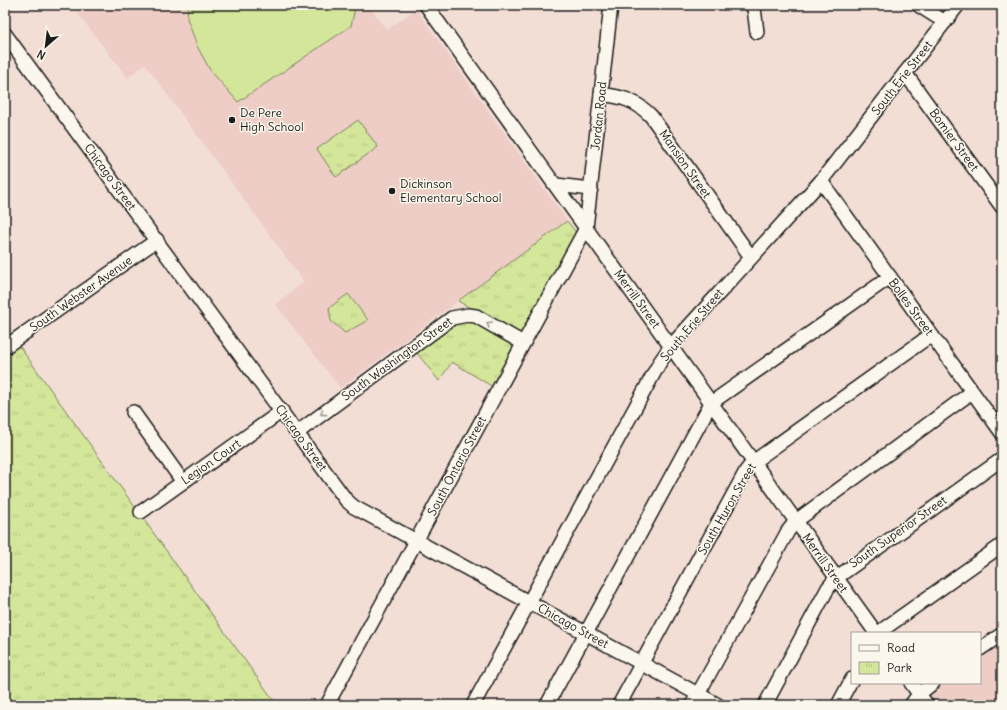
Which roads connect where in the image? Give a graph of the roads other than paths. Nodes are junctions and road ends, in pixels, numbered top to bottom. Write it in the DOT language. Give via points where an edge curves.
graph roads {
  1 [pos="426,5"];
  2 [pos="612,5"];
  3 [pos="751,5"];
  4 [pos="918,5"];
  5 [pos="958,5"];
  6 [pos="945,22"];
  7 [pos="757,32"];
  8 [pos="5,34"];
  9 [pos="905,72"];
  10 [pos="601,94"];
  11 [pos="821,181"];
  12 [pos="556,185"];
  13 [pos="590,189"];
  14 [pos="1002,207"];
  15 [pos="586,228"];
  16 [pos="156,240"];
  17 [pos="751,257"];
  18 [pos="890,277"];
  19 [pos="931,335"];
  20 [pos="523,343"];
  21 [pos="671,346"];
  22 [pos="5,347"];
  23 [pos="972,392"];
  24 [pos="711,403"];
  25 [pos="133,412"];
  26 [pos="282,412"];
  27 [pos="298,432"];
  28 [pos="1002,433"];
  29 [pos="1002,459"];
  30 [pos="753,462"];
  31 [pos="183,482"];
  32 [pos="141,512"];
  33 [pos="796,521"];
  34 [pos="417,541"];
  35 [pos="1002,545"];
  36 [pos="836,578"];
  37 [pos="529,602"];
  38 [pos="876,632"];
  39 [pos="878,632"];
  40 [pos="587,634"];
  41 [pos="1002,634"];
  42 [pos="981,648"];
  43 [pos="642,663"];
  44 [pos="851,681"];
  45 [pos="912,684"];
  46 [pos="932,684"];
  47 [pos="919,694"];
  48 [pos="695,700"];
  49 [pos="327,705"];
  50 [pos="473,705"];
  51 [pos="547,705"];
  52 [pos="619,705"];
  53 [pos="718,705"];
  54 [pos="765,705"];
  55 [pos="838,705"];
  56 [pos="911,705"];
  57 [pos="927,705"];
  1 -- 12 [label="street, Merrill Street"];
  2 -- 10 [label="street, Jordan Road"];
  3 -- 7 [label="street" via="754,8"];
  4 -- 6 [label="street"];
  5 -- 6 [label="street, South Erie Street"];
  6 -- 9 [label="street, South Erie Street"];
  8 -- 16 [label="street, Chicago Street"];
  9 -- 11 [label="street, South Erie Street"];
  9 -- 14 [label="street, Bomier Street"];
  10 -- 13 [label="street, Jordan Road"];
  10 -- 17 [label="street, Mansion Street" via="627,99 651,116"];
  11 -- 17 [label="street, South Erie Street"];
  11 -- 18 [label="street, Bolles Street"];
  12 -- 13 [label="street"];
  12 -- 15 [label="street, Merrill Street"];
  13 -- 15 [label="street, Jordan Road"];
  15 -- 20 [label="street, South Ontario Street"];
  15 -- 21 [label="street, Merrill Street"];
  16 -- 22 [label="street, South Webster Avenue"];
  16 -- 26 [label="street, Chicago Street"];
  17 -- 21 [label="street, South Erie Street"];
  18 -- 19 [label="street, Bolles Street"];
  18 -- 24 [label="street"];
  19 -- 23 [label="street, Bolles Street"];
  19 -- 30 [label="street, South Huron Street"];
  20 -- 27 [label="street, South Washington Street, one-way" via="476,316 452,318"];
  20 -- 34 [label="street, South Ontario Street"];
  21 -- 24 [label="street, Merrill Street"];
  21 -- 37 [label="street, South Erie Street"];
  23 -- 28 [label="street, Bolles Street"];
  23 -- 33 [label="street"];
  24 -- 30 [label="street, Merrill Street"];
  24 -- 40 [label="street"];
  25 -- 31 [label="street"];
  26 -- 27 [label="street, Chicago Street"];
  26 -- 31 [label="street, Legion Court"];
  27 -- 34 [label="street, Chicago Street" via="346,500 354,507"];
  29 -- 36 [label="street, South Superior Street"];
  30 -- 33 [label="street, Merrill Street"];
  30 -- 43 [label="street, South Huron Street"];
  31 -- 32 [label="street, Legion Court"];
  33 -- 36 [label="street, Merrill Street"];
  33 -- 48 [label="street" via="788,531"];
  34 -- 37 [label="street, Chicago Street"];
  34 -- 49 [label="street, South Ontario Street"];
  35 -- 39 [label="street"];
  36 -- 38 [label="street, Merrill Street"];
  36 -- 54 [label="street, South Superior Street"];
  37 -- 40 [label="street, Chicago Street"];
  37 -- 50 [label="street, South Erie Street"];
  40 -- 43 [label="street, Chicago Street"];
  40 -- 51 [label="street"];
  41 -- 42 [label="street"];
  43 -- 48 [label="street, Chicago Street"];
  43 -- 52 [label="street, South Huron Street"];
  44 -- 55 [label="street"];
  45 -- 47 [label="street"];
  46 -- 47 [label="street"];
  47 -- 56 [label="street"];
  47 -- 57 [label="street"];
  48 -- 53 [label="street, Chicago Street"];
}
